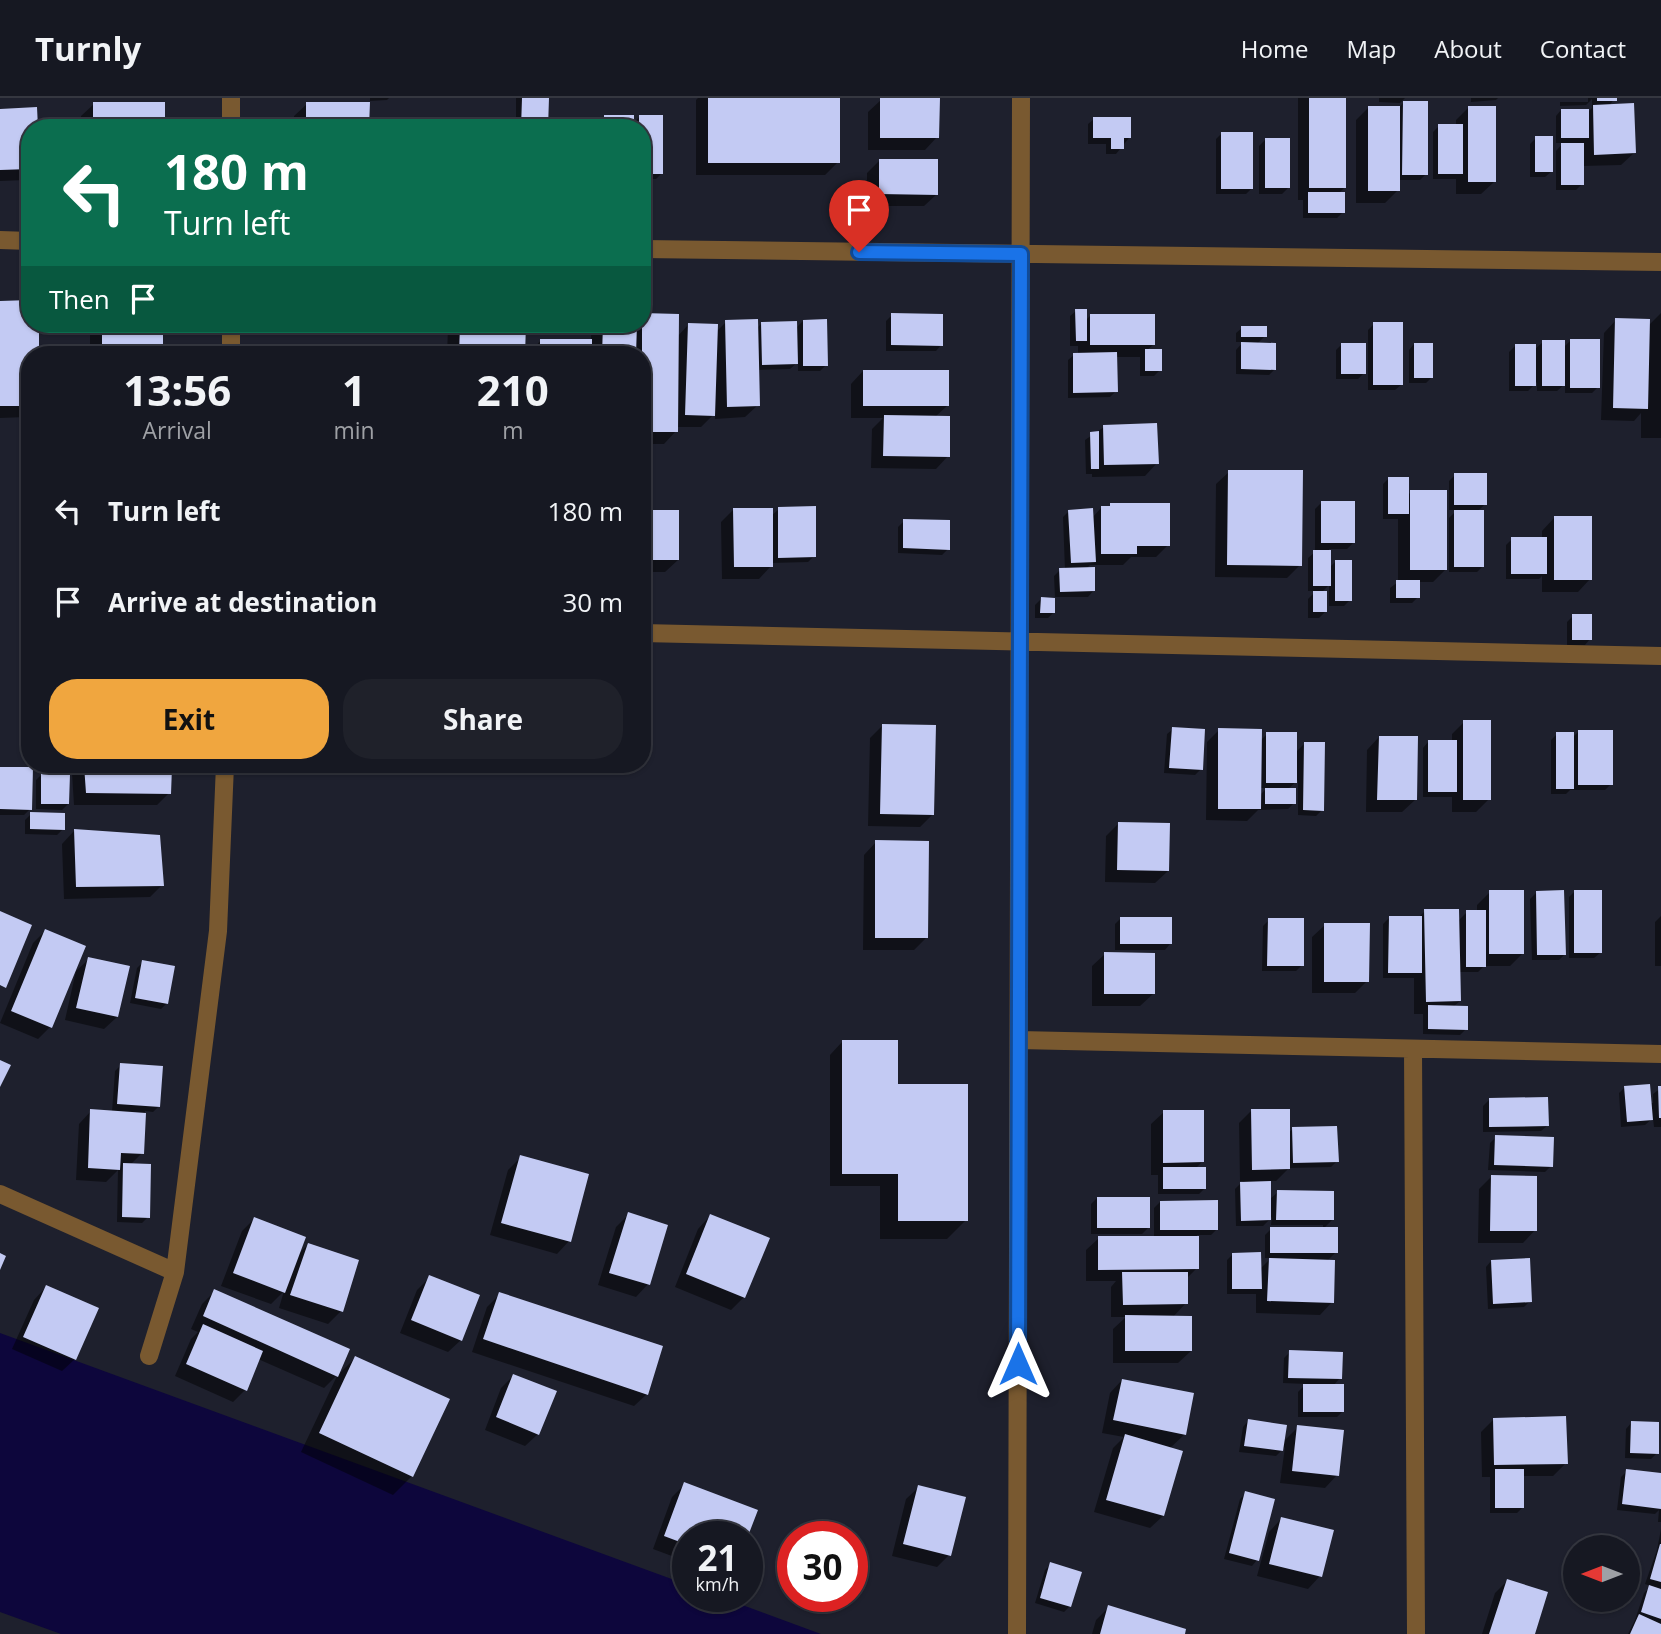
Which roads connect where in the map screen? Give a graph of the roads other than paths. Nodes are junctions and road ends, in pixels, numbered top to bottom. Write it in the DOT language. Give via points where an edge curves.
graph roads {
  1 [pos="231,98"];
  2 [pos="1021,98"];
  3 [pos="231,119"];
  4 [pos="0,240"];
  5 [pos="21,241"];
  6 [pos="651,249"];
  7 [pos="1021,254"];
  8 [pos="1661,262"];
  9 [pos="651,634"];
  10 [pos="1020,642"];
  11 [pos="1661,656"];
  12 [pos="225,773"];
  13 [pos="1019,1040"];
  14 [pos="1413,1049"];
  15 [pos="1661,1054"];
  16 [pos="0,1194"];
  17 [pos="174,1272"];
  18 [pos="149,1356"];
  19 [pos="1017,1634"];
  20 [pos="1416,1634"];
  1 -- 3 [label="street"];
  2 -- 7 [label="street"];
  4 -- 5 [label="street"];
  6 -- 7 [label="street"];
  7 -- 8 [label="street"];
  7 -- 10 [label="street"];
  9 -- 10 [label="street"];
  10 -- 11 [label="street"];
  10 -- 13 [label="street"];
  12 -- 17 [label="street" via="218,931"];
  13 -- 14 [label="street"];
  13 -- 19 [label="street"];
  14 -- 15 [label="street"];
  14 -- 20 [label="street"];
  16 -- 17 [label="street"];
  17 -- 18 [label="street"];
}
